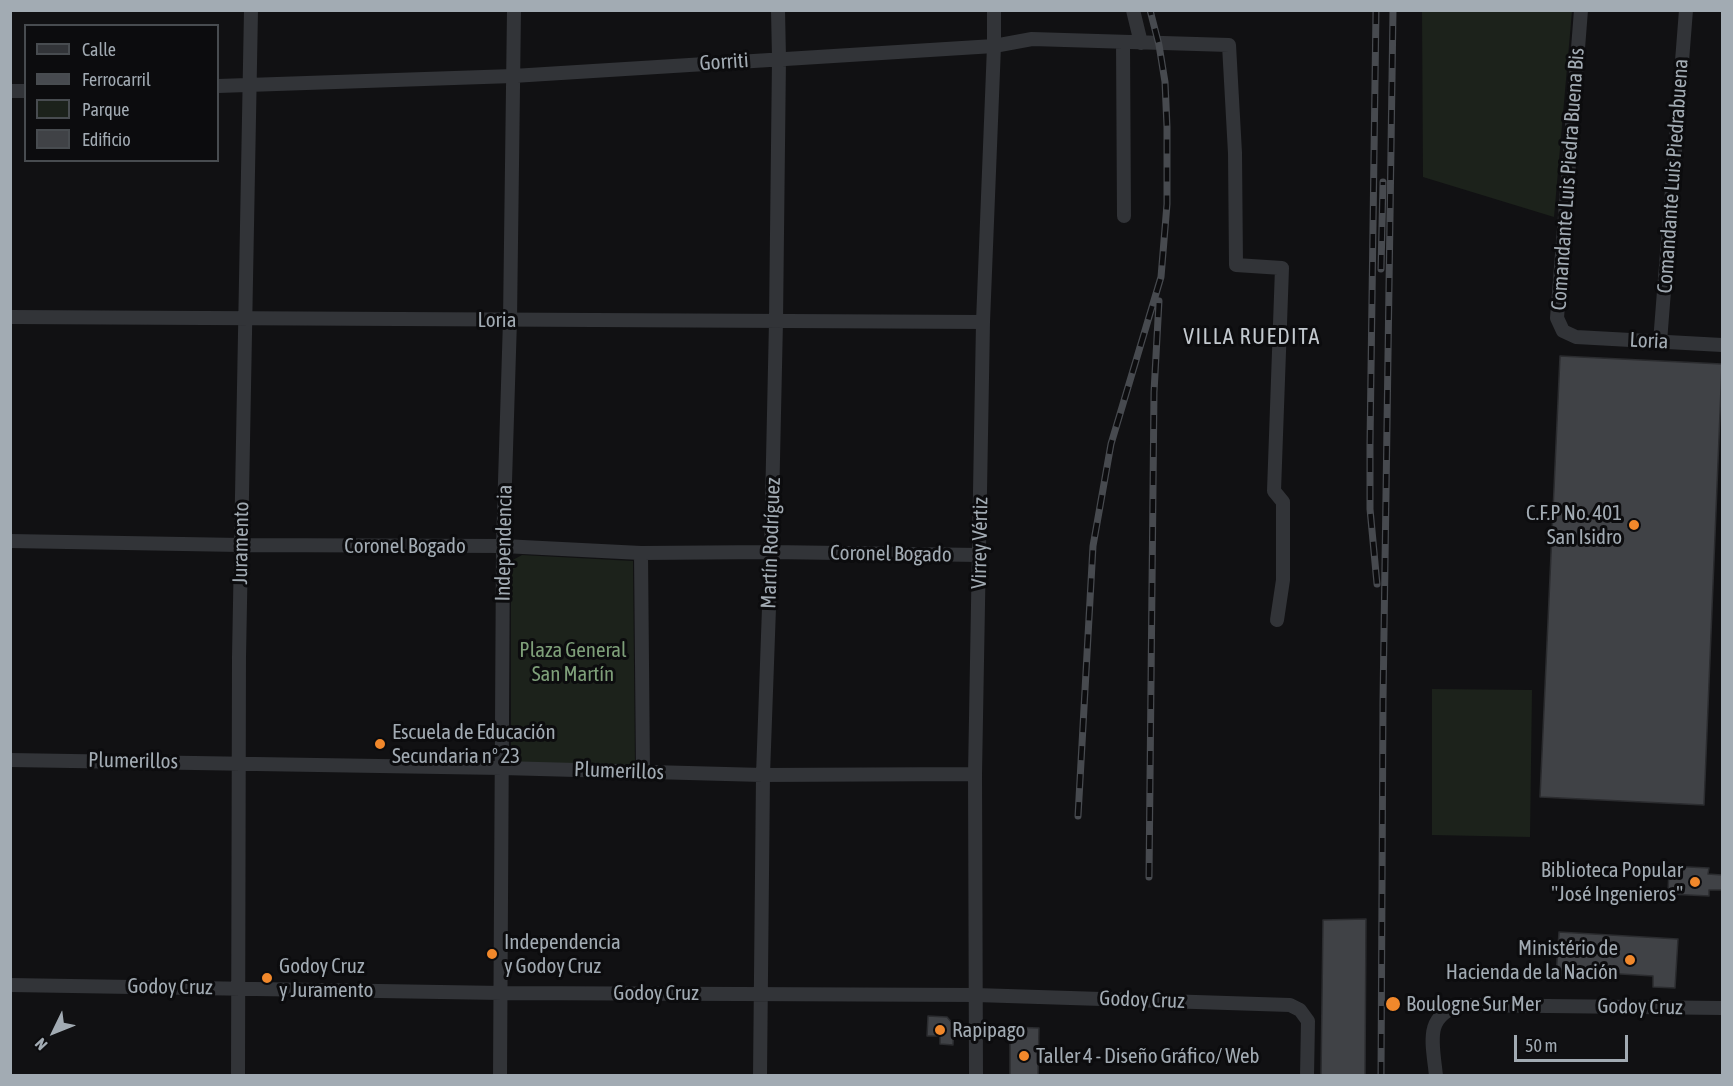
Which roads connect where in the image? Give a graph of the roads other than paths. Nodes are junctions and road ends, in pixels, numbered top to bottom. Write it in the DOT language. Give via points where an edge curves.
graph roads {
  1 [pos="251,10"];
  2 [pos="514,10"];
  3 [pos="778,10"];
  4 [pos="994,10"];
  5 [pos="1133,10"];
  6 [pos="1581,10"];
  7 [pos="1686,10"];
  8 [pos="1123,42"];
  9 [pos="1141,43"];
  10 [pos="994,46"];
  11 [pos="779,58"];
  12 [pos="513,76"];
  13 [pos="219,86"];
  14 [pos="250,86"];
  15 [pos="1124,216"];
  16 [pos="10,317"];
  17 [pos="244,320"];
  18 [pos="510,320"];
  19 [pos="776,321"];
  20 [pos="983,322"];
  21 [pos="1576,337"];
  22 [pos="1660,342"];
  23 [pos="1722,345"];
  24 [pos="10,541"];
  25 [pos="240,546"];
  26 [pos="503,546"];
  27 [pos="771,552"];
  28 [pos="641,553"];
  29 [pos="979,555"];
  30 [pos="1277,620"];
  31 [pos="10,760"];
  32 [pos="239,764"];
  33 [pos="502,768"];
  34 [pos="643,772"];
  35 [pos="975,774"];
  36 [pos="763,776"];
  37 [pos="10,986"];
  38 [pos="239,988"];
  39 [pos="502,993"];
  40 [pos="762,994"];
  41 [pos="975,995"];
  42 [pos="1722,1008"];
  43 [pos="238,1076"];
  44 [pos="500,1076"];
  45 [pos="760,1076"];
  46 [pos="976,1076"];
  47 [pos="1307,1076"];
  48 [pos="1436,1076"];
  1 -- 14 [label="street, Juramento"];
  2 -- 12 [label="street, Independencia"];
  3 -- 11 [label="street, Martín Rodríguez"];
  4 -- 10 [label="street, Virrey Vértiz"];
  5 -- 9 [label="street"];
  6 -- 21 [label="street, Comandante Luis Piedra Buena Bis" via="1557,318 1563,331"];
  7 -- 22 [label="street, Comandante Luis Piedrabuena"];
  8 -- 9 [label="street, Gorriti"];
  8 -- 10 [label="street, Gorriti" via="1032,39"];
  8 -- 15 [label="street"];
  9 -- 30 [label="street, Gorriti" via="1229,45 1236,265 1282,268 1274,491 1283,502"];
  10 -- 11 [label="street, Gorriti"];
  10 -- 20 [label="street, Virrey Vértiz"];
  11 -- 12 [label="street, Gorriti"];
  11 -- 19 [label="street, Martín Rodríguez"];
  12 -- 14 [label="street, Gorriti"];
  12 -- 18 [label="street, Independencia"];
  13 -- 14 [label="street, Gorriti"];
  14 -- 17 [label="street, Juramento"];
  16 -- 17 [label="street, Loria"];
  17 -- 18 [label="street, Loria"];
  17 -- 25 [label="street, Juramento"];
  18 -- 19 [label="street, Loria"];
  18 -- 26 [label="street, Independencia"];
  19 -- 20 [label="street, Loria"];
  19 -- 27 [label="street, Martín Rodríguez"];
  20 -- 29 [label="street, Virrey Vértiz"];
  21 -- 22 [label="street, Loria"];
  22 -- 23 [label="street, Loria"];
  24 -- 25 [label="street, Coronel Bogado"];
  25 -- 26 [label="street, Coronel Bogado"];
  25 -- 32 [label="street, Juramento"];
  26 -- 28 [label="street, Coronel Bogado"];
  26 -- 33 [label="street, Independencia"];
  27 -- 28 [label="street, Coronel Bogado"];
  27 -- 29 [label="street, Coronel Bogado"];
  27 -- 36 [label="street, Martín Rodríguez"];
  28 -- 34 [label="street"];
  29 -- 35 [label="street, Virrey Vértiz"];
  31 -- 32 [label="street, Plumerillos"];
  32 -- 33 [label="street, Plumerillos"];
  32 -- 38 [label="street, Juramento"];
  33 -- 34 [label="street, Plumerillos"];
  33 -- 39 [label="street, Independencia"];
  34 -- 36 [label="street, Plumerillos"];
  35 -- 36 [label="street, Plumerillos"];
  35 -- 41 [label="street, Virrey Vértiz"];
  36 -- 40 [label="street, Martín Rodríguez"];
  37 -- 38 [label="street, Godoy Cruz"];
  38 -- 39 [label="street, Godoy Cruz"];
  38 -- 43 [label="street, Juramento"];
  39 -- 40 [label="street, Godoy Cruz"];
  39 -- 44 [label="street, Independencia"];
  40 -- 41 [label="street, Godoy Cruz"];
  40 -- 45 [label="street, Martín Rodríguez"];
  41 -- 46 [label="street, Virrey Vértiz"];
  41 -- 47 [label="street, Godoy Cruz" via="1290,1005 1308,1020"];
  42 -- 48 [label="street, Godoy Cruz" via="1461,1005 1449,1008 1435,1024 1432,1037"];
}
